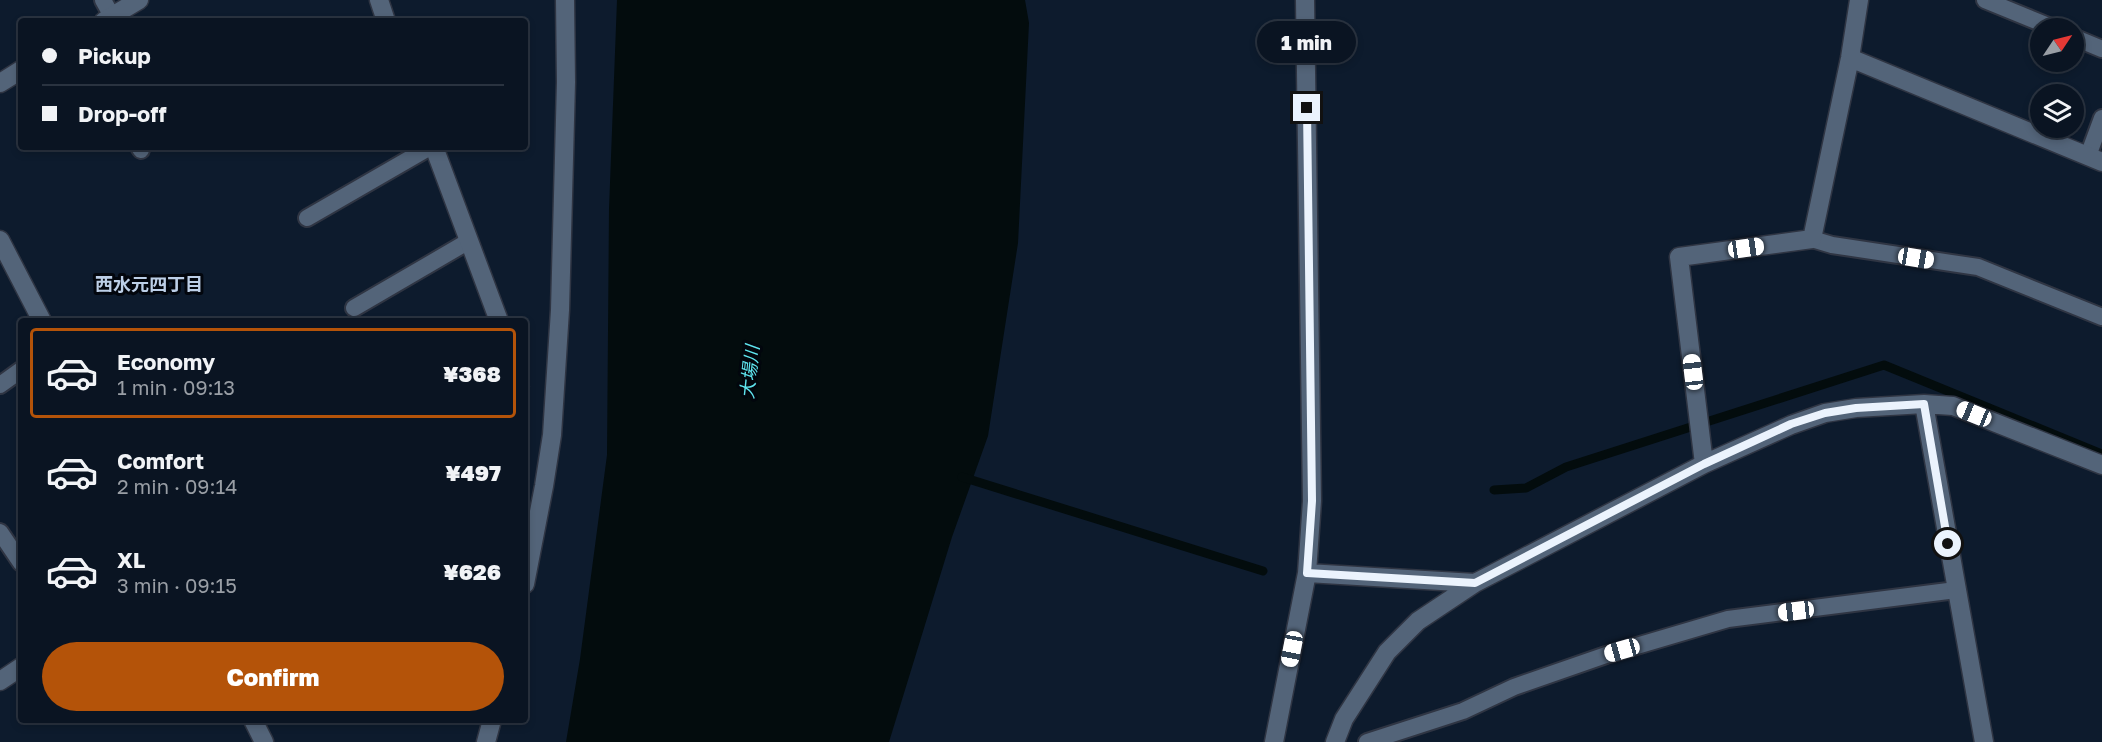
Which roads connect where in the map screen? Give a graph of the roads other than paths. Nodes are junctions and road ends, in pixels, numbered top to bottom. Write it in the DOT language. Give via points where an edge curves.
graph roads {
  1 [pos="103,0"];
  2 [pos="139,0"];
  3 [pos="379,0"];
  4 [pos="565,0"];
  5 [pos="1305,0"];
  6 [pos="1859,0"];
  7 [pos="1985,0"];
  8 [pos="108,18"];
  9 [pos="110,18"];
  10 [pos="385,18"];
  11 [pos="2030,19"];
  12 [pos="2084,42"];
  13 [pos="2102,49"];
  14 [pos="1850,58"];
  15 [pos="18,72"];
  16 [pos="0,82"];
  17 [pos="2102,118"];
  18 [pos="427,150"];
  19 [pos="433,150"];
  20 [pos="2095,159"];
  21 [pos="307,218"];
  22 [pos="1812,239"];
  23 [pos="0,240"];
  24 [pos="470,241"];
  25 [pos="5,261"];
  26 [pos="354,308"];
  27 [pos="2102,317"];
  28 [pos="40,318"];
  29 [pos="498,318"];
  30 [pos="18,372"];
  31 [pos="0,386"];
  32 [pos="1924,404"];
  33 [pos="1704,464"];
  34 [pos="2102,465"];
  35 [pos="0,532"];
  36 [pos="18,559"];
  37 [pos="528,567"];
  38 [pos="1307,573"];
  39 [pos="1475,583"];
  40 [pos="1956,590"];
  41 [pos="18,670"];
  42 [pos="0,681"];
  43 [pos="254,723"];
  44 [pos="491,723"];
  45 [pos="264,742"];
  46 [pos="486,742"];
  47 [pos="1274,742"];
  48 [pos="1335,742"];
  49 [pos="1367,742"];
  50 [pos="1984,742"];
  1 -- 8 [label="lane"];
  2 -- 9 [label="street"];
  3 -- 10 [label="street"];
  4 -- 37 [label="street" via="560,310 552,435"];
  5 -- 38 [label="street" via="1312,501"];
  6 -- 14 [label="street"];
  7 -- 11 [label="lane"];
  12 -- 13 [label="lane"];
  14 -- 20 [label="street"];
  14 -- 22 [label="street"];
  15 -- 16 [label="street"];
  17 -- 20 [label="lane"];
  18 -- 21 [label="lane"];
  19 -- 24 [label="street"];
  22 -- 27 [label="lane" via="1978,267"];
  22 -- 33 [label="street" via="1679,257"];
  23 -- 25 [label="street"];
  24 -- 26 [label="lane"];
  24 -- 29 [label="street"];
  25 -- 28 [label="street"];
  30 -- 31 [label="lane"];
  32 -- 33 [label="street" via="1825,413"];
  32 -- 34 [label="street" via="1953,406"];
  32 -- 40 [label="street"];
  33 -- 39 [label="street"];
  35 -- 36 [label="lane"];
  38 -- 39 [label="street"];
  38 -- 47 [label="street"];
  39 -- 48 [label="street" via="1418,621 1387,652 1344,719"];
  40 -- 49 [label="lane" via="1728,619 1596,658 1515,687 1463,711"];
  40 -- 50 [label="street"];
  41 -- 42 [label="street"];
  43 -- 45 [label="street"];
  44 -- 46 [label="street"];
}
